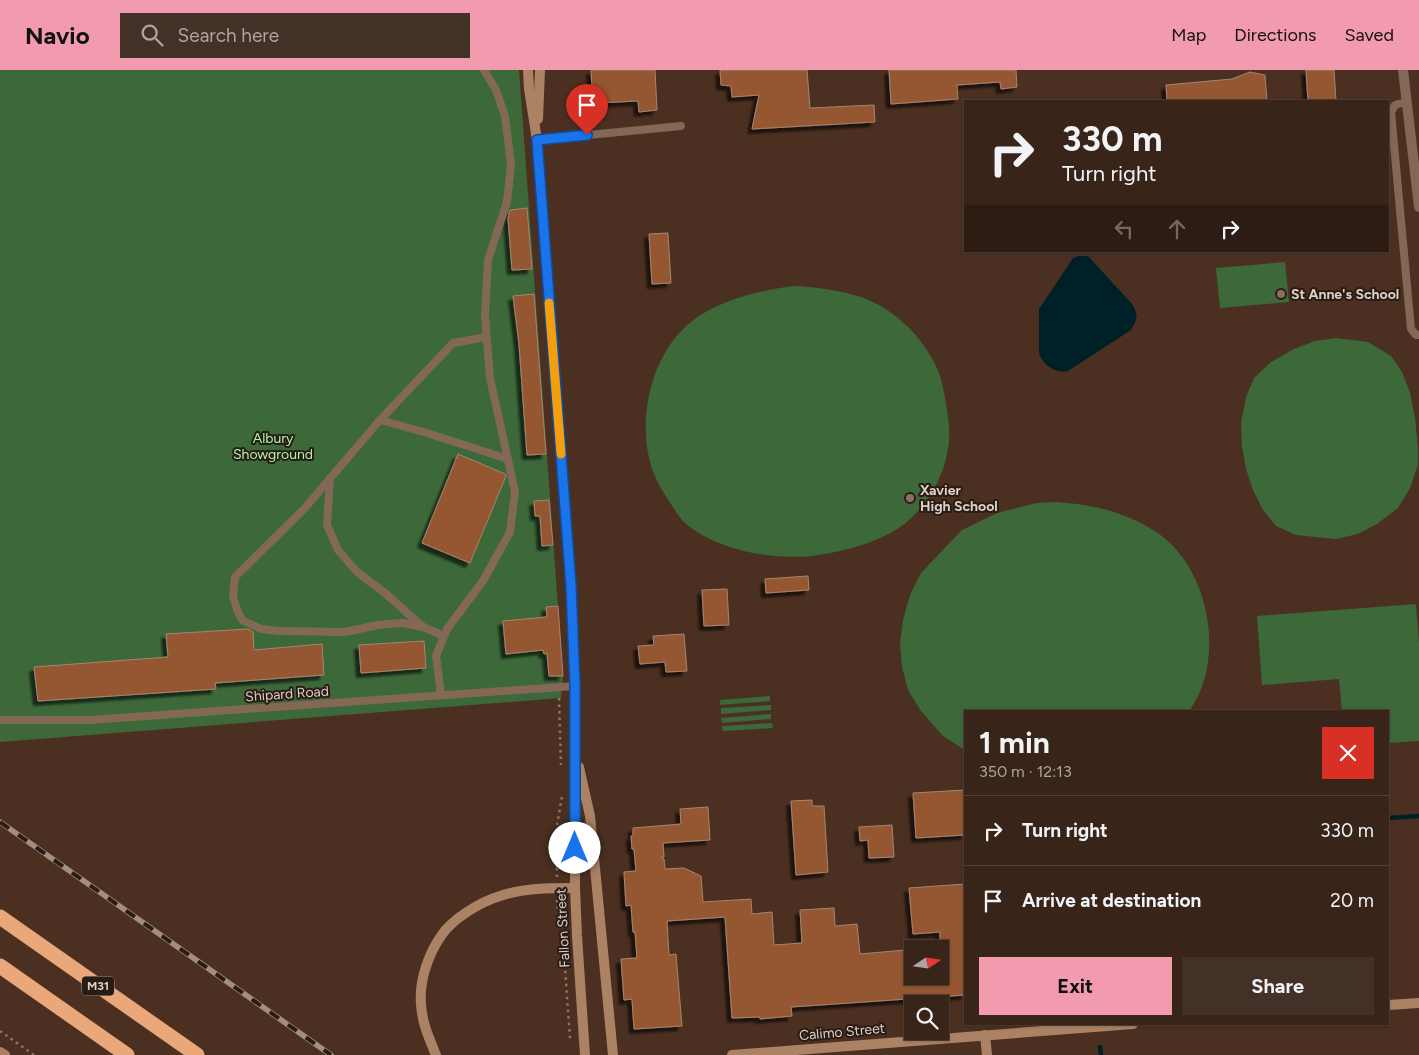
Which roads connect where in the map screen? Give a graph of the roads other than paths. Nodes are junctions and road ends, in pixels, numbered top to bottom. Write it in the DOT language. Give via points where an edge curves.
graph roads {
  1 [pos="484,70"];
  2 [pos="528,70"];
  3 [pos="540,70"];
  4 [pos="1403,70"];
  5 [pos="1406,102"];
  6 [pos="681,126"];
  7 [pos="537,140"];
  8 [pos="1419,207"];
  9 [pos="1419,335"];
  10 [pos="486,337"];
  11 [pos="380,420"];
  12 [pos="508,459"];
  13 [pos="330,478"];
  14 [pos="423,627"];
  15 [pos="444,636"];
  16 [pos="575,686"];
  17 [pos="441,695"];
  18 [pos="0,720"];
  19 [pos="575,750"];
  20 [pos="575,888"];
  21 [pos="0,917"];
  22 [pos="0,966"];
  23 [pos="1419,1003"];
  24 [pos="1389,1005"];
  25 [pos="1120,1025"];
  26 [pos="985,1035"];
  27 [pos="0,1052"];
  28 [pos="4,1055"];
  29 [pos="127,1055"];
  30 [pos="197,1055"];
  31 [pos="436,1055"];
  32 [pos="585,1055"];
  33 [pos="613,1055"];
  34 [pos="732,1055"];
  35 [pos="987,1055"];
  1 -- 10 [label="lane" via="496,90 504,116 510,165 507,202 488,260"];
  2 -- 7 [label="street, Fallon Street"];
  3 -- 7 [label="street, Fallon Street"];
  4 -- 5 [label="street"];
  5 -- 8 [label="street"];
  5 -- 9 [label="lane" via="1395,105 1391,112 1411,329"];
  6 -- 7 [label="lane"];
  7 -- 16 [label="street, Fallon Street" via="571,586"];
  10 -- 11 [label="lane" via="453,343"];
  10 -- 12 [label="lane" via="490,378"];
  11 -- 12 [label="lane"];
  11 -- 13 [label="lane"];
  12 -- 15 [label="lane" via="515,492 510,532 483,581"];
  13 -- 14 [label="lane" via="327,525 338,550 357,572"];
  13 -- 14 [label="lane" via="304,509 235,576 233,596 242,620 280,631 345,632 403,623"];
  14 -- 15 [label="lane"];
  15 -- 17 [label="lane" via="436,656"];
  16 -- 17 [label="lane, Shipard Road"];
  16 -- 19 [label="street, Fallon Street"];
  17 -- 18 [label="lane, Shipard Road" via="90,720"];
  19 -- 20 [label="street, Fallon Street"];
  19 -- 33 [label="street" via="590,816"];
  20 -- 31 [label="street" via="513,892 499,896 460,916 441,935 428,960 422,981 421,1003 426,1033"];
  20 -- 32 [label="street, Fallon Street"];
  21 -- 30 [label="highway, M31"];
  22 -- 29 [label="highway"];
  23 -- 24 [label="street"];
  25 -- 26 [label="street, Calimo Street"];
  26 -- 34 [label="street, Calimo Street"];
  26 -- 35 [label="street"];
  27 -- 28 [label="street"];
}
